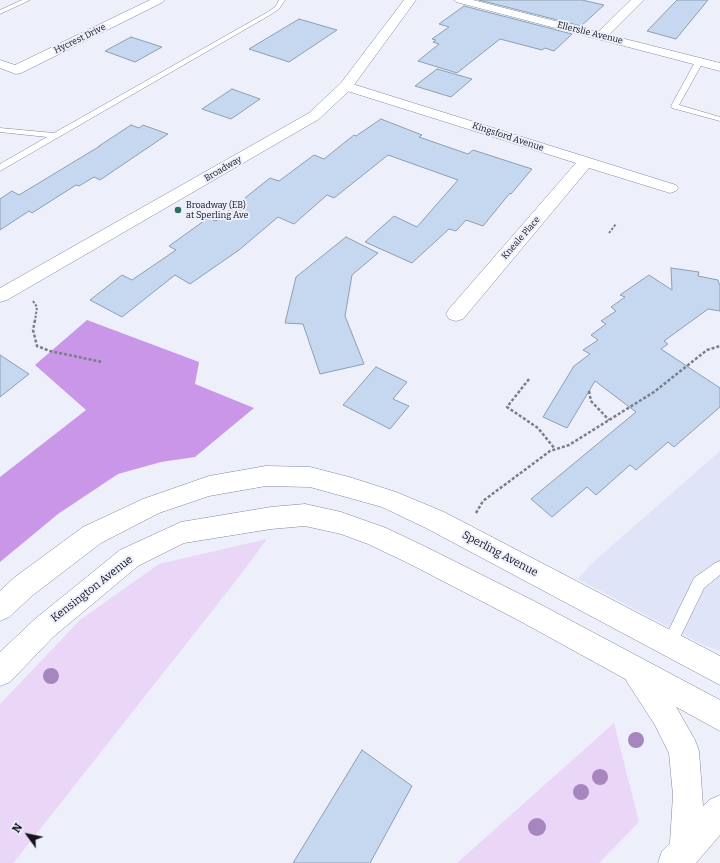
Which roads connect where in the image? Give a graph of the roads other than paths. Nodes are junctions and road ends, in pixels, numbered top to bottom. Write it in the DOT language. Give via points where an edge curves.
graph roads {
  1 [pos="28,0"];
  2 [pos="159,0"];
  3 [pos="282,0"];
  4 [pos="410,0"];
  5 [pos="460,0"];
  6 [pos="638,0"];
  7 [pos="0,12"];
  8 [pos="601,36"];
  9 [pos="699,62"];
  10 [pos="0,64"];
  11 [pos="720,67"];
  12 [pos="346,86"];
  13 [pos="720,119"];
  14 [pos="0,130"];
  15 [pos="55,136"];
  16 [pos="586,162"];
  17 [pos="0,168"];
  18 [pos="670,188"];
  19 [pos="0,296"];
  20 [pos="456,314"];
  21 [pos="720,566"];
  22 [pos="0,608"];
  23 [pos="669,644"];
  24 [pos="720,671"];
  25 [pos="0,672"];
  26 [pos="637,672"];
  27 [pos="720,716"];
  28 [pos="720,811"];
  29 [pos="680,857"];
  1 -- 7 [label="lane"];
  2 -- 10 [label="street, Hycrest Drive" via="16,70"];
  3 -- 15 [label="lane" via="277,8 268,14"];
  4 -- 12 [label="street, Broadway"];
  5 -- 8 [label="street, Ellerslie Avenue"];
  6 -- 8 [label="street"];
  8 -- 9 [label="street, Ellerslie Avenue"];
  9 -- 11 [label="street, Ellerslie Avenue"];
  9 -- 13 [label="lane" via="675,106"];
  12 -- 16 [label="street, Kingsford Avenue"];
  12 -- 19 [label="street, Broadway" via="314,116"];
  14 -- 15 [label="lane"];
  15 -- 17 [label="lane"];
  16 -- 18 [label="street, Kingsford Avenue"];
  16 -- 20 [label="street, Kneale Place"];
  21 -- 23 [label="lane" via="699,583"];
  22 -- 23 [label="street, Sperling Avenue" via="24,586 92,534 151,506 209,486 266,476 310,477 388,499 435,520"];
  23 -- 24 [label="street, Sperling Avenue"];
  25 -- 26 [label="street, Kensington Avenue" via="44,628 128,558 181,534 271,518 305,515 341,523 377,536 507,601"];
  26 -- 27 [label="street"];
  26 -- 29 [label="street" via="684,751 688,795"];
  28 -- 29 [label="street"];
}
